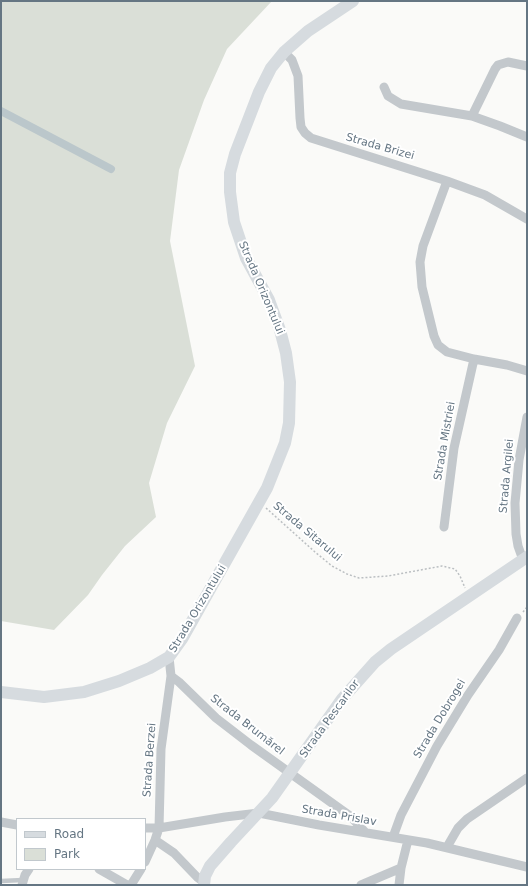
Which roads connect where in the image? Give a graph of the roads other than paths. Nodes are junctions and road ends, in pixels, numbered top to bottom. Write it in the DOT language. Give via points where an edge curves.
graph roads {
  1 [pos="353,1"];
  2 [pos="284,52"];
  3 [pos="527,66"];
  4 [pos="384,87"];
  5 [pos="472,116"];
  6 [pos="527,137"];
  7 [pos="447,181"];
  8 [pos="527,220"];
  9 [pos="474,359"];
  10 [pos="527,371"];
  11 [pos="527,417"];
  12 [pos="444,527"];
  13 [pos="525,558"];
  14 [pos="516,618"];
  15 [pos="169,657"];
  16 [pos="171,676"];
  17 [pos="1,692"];
  18 [pos="290,773"];
  19 [pos="527,778"];
  20 [pos="259,814"];
  21 [pos="1,822"];
  22 [pos="16,824"];
  23 [pos="146,828"];
  24 [pos="159,828"];
  25 [pos="366,833"];
  26 [pos="393,837"];
  27 [pos="155,840"];
  28 [pos="408,840"];
  29 [pos="447,847"];
  30 [pos="146,860"];
  31 [pos="527,867"];
  32 [pos="401,868"];
  33 [pos="29,870"];
  34 [pos="101,870"];
  35 [pos="140,870"];
  36 [pos="1,881"];
  37 [pos="23,882"];
  38 [pos="204,883"];
  39 [pos="127,885"];
  40 [pos="131,885"];
  41 [pos="361,885"];
  42 [pos="400,885"];
  1 -- 2 [label="street, Strada Orizontului" via="308,31"];
  2 -- 7 [label="street, Strada Brizei" via="292,60 298,76 300,118 305,133 311,138"];
  2 -- 15 [label="street, Strada Orizontului" via="271,68 259,92 235,154 230,173 230,192 234,222 246,258 269,300 286,354 290,382 285,443 270,482 182,639"];
  3 -- 5 [label="street" via="508,62 498,65"];
  4 -- 5 [label="street" via="388,96 401,104"];
  5 -- 6 [label="street"];
  7 -- 8 [label="street, Strada Brizei" via="485,195"];
  7 -- 9 [label="street" via="423,246 420,273 430,323 438,345 447,352"];
  9 -- 10 [label="street"];
  9 -- 12 [label="street, Strada Mistriei" via="454,448"];
  11 -- 13 [label="street, Strada Argilei" via="515,503 518,546"];
  13 -- 18 [label="street, Strada Pescarilor" via="375,662 342,699"];
  14 -- 26 [label="street, Strada Dobrogei" via="499,650 468,694 437,746 401,815"];
  15 -- 16 [label="street, Strada Berzei"];
  15 -- 17 [label="street, Strada Orizontului" via="119,681 84,692 44,697"];
  16 -- 18 [label="street, Strada Brumărel" via="250,746"];
  16 -- 24 [label="street, Strada Berzei" via="161,749"];
  18 -- 20 [label="street, Strada Pescarilor"];
  18 -- 25 [label="street, Strada Brumărel" via="350,816"];
  19 -- 29 [label="street" via="467,819 458,828"];
  20 -- 24 [label="street, Strada Prislav"];
  20 -- 25 [label="street, Strada Prislav"];
  20 -- 38 [label="street, Strada Pescarilor" via="207,871"];
  21 -- 22 [label="street"];
  23 -- 24 [label="street, Strada Prislav"];
  24 -- 27 [label="street, Strada Berzei"];
  25 -- 26 [label="street, Strada Prislav"];
  26 -- 28 [label="street, Strada Prislav"];
  27 -- 30 [label="street, Strada Berzei"];
  27 -- 38 [label="street" via="174,853"];
  28 -- 29 [label="street, Strada Prislav"];
  28 -- 32 [label="street"];
  29 -- 31 [label="street, Strada Prislav"];
  32 -- 41 [label="street"];
  32 -- 42 [label="street"];
  33 -- 37 [label="street"];
  34 -- 39 [label="street"];
  35 -- 40 [label="street"];
  36 -- 37 [label="lane"];
}
